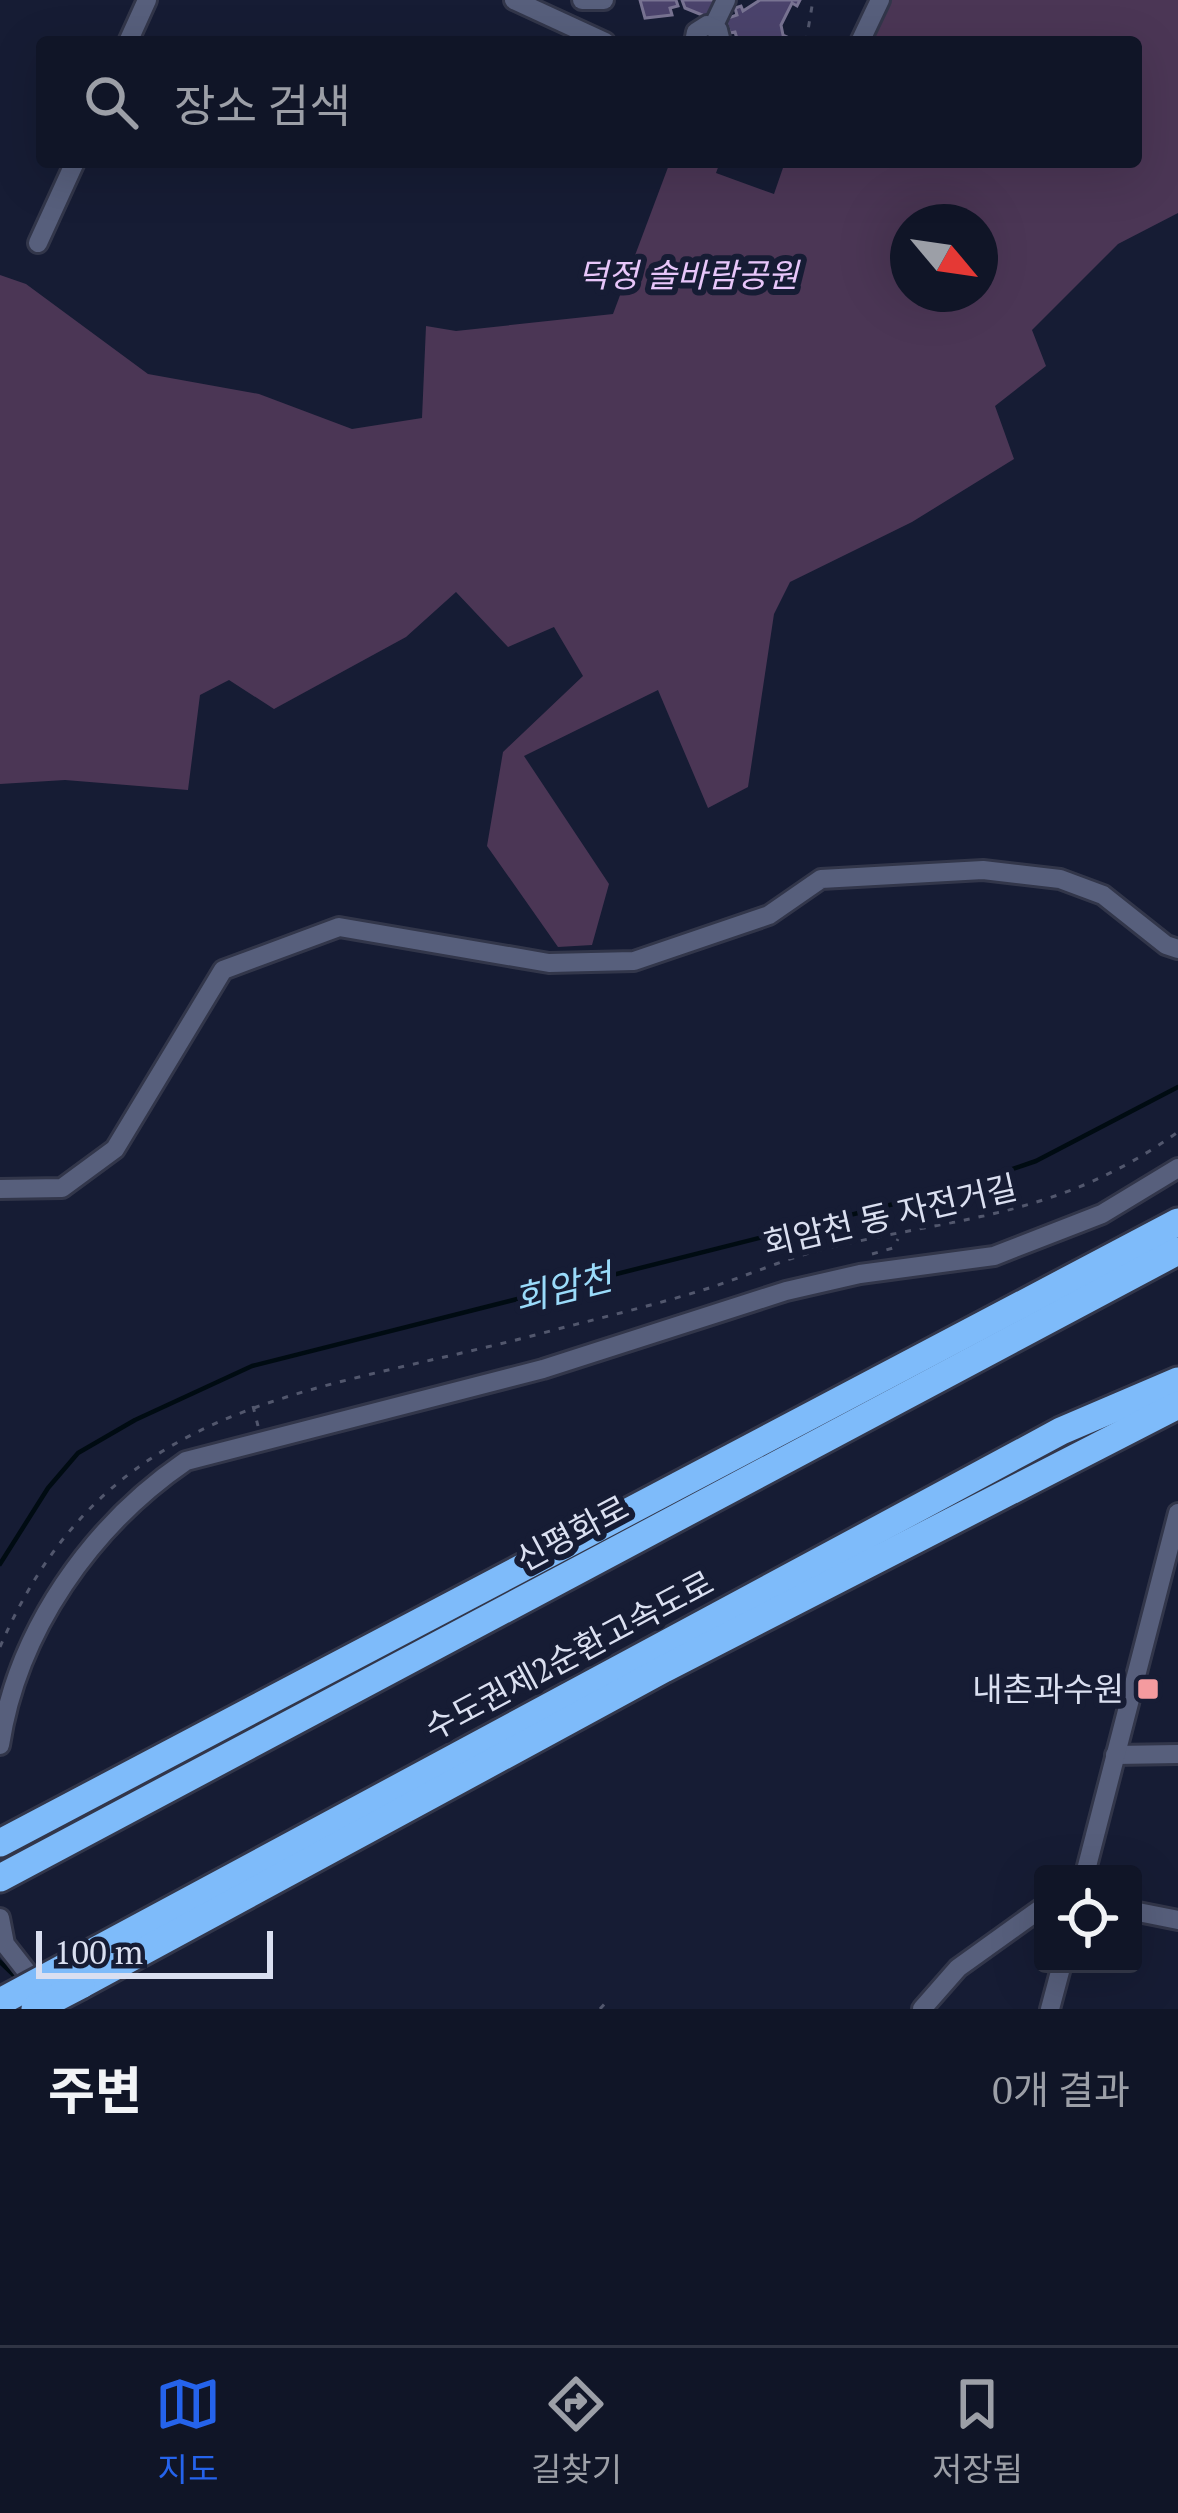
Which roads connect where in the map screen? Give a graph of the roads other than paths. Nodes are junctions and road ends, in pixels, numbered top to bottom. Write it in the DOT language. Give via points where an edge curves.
graph roads {
  1 [pos="147,0"];
  2 [pos="514,0"];
  3 [pos="582,0"];
  4 [pos="604,0"];
  5 [pos="726,0"];
  6 [pos="880,0"];
  7 [pos="717,34"];
  8 [pos="131,36"];
  9 [pos="592,36"];
  10 [pos="863,36"];
  11 [pos="72,168"];
  12 [pos="38,243"];
  13 [pos="1178,949"];
  14 [pos="1178,1168"];
  15 [pos="0,1189"];
  16 [pos="1178,1222"];
  17 [pos="1178,1251"];
  18 [pos="1177,1389"];
  19 [pos="1178,1513"];
  20 [pos="0,1745"];
  21 [pos="1178,1754"];
  22 [pos="1115,1756"];
  23 [pos="0,1843"];
  24 [pos="1087,1865"];
  25 [pos="0,1877"];
  26 [pos="1034,1913"];
  27 [pos="1142,1913"];
  28 [pos="0,1918"];
  29 [pos="1178,1920"];
  30 [pos="1060,1973"];
  31 [pos="74,1976"];
  32 [pos="0,2002"];
  33 [pos="35,2009"];
  34 [pos="60,2009"];
  35 [pos="922,2009"];
  36 [pos="1050,2009"];
  1 -- 8 [label="street"];
  2 -- 9 [label="street"];
  3 -- 4 [label="street"];
  5 -- 7 [label="street"];
  6 -- 10 [label="street"];
  11 -- 12 [label="street"];
  13 -- 15 [label="street" via="1103,895 1060,879 983,870 821,879 769,915 634,961 549,963 339,927 224,970 115,1150 62,1188"];
  14 -- 20 [label="street" via="1102,1214 1010,1251 786,1292 588,1357 186,1461 82,1558 17,1669"];
  16 -- 23 [label="highway, 신평화로"];
  17 -- 25 [label="highway, 신평화로"];
  18 -- 31 [label="highway, 수도권제2순환고속도로" via="1061,1431"];
  19 -- 22 [label="street"];
  21 -- 22 [label="street"];
  22 -- 24 [label="street"];
  26 -- 35 [label="street" via="958,1968"];
  27 -- 29 [label="street"];
  28 -- 34 [label="street" via="5,1944"];
  30 -- 36 [label="street"];
  31 -- 32 [label="highway, 수도권제2순환고속도로, bridge"];
  31 -- 33 [label="highway, 수도권제2순환고속도로, bridge"];
}
